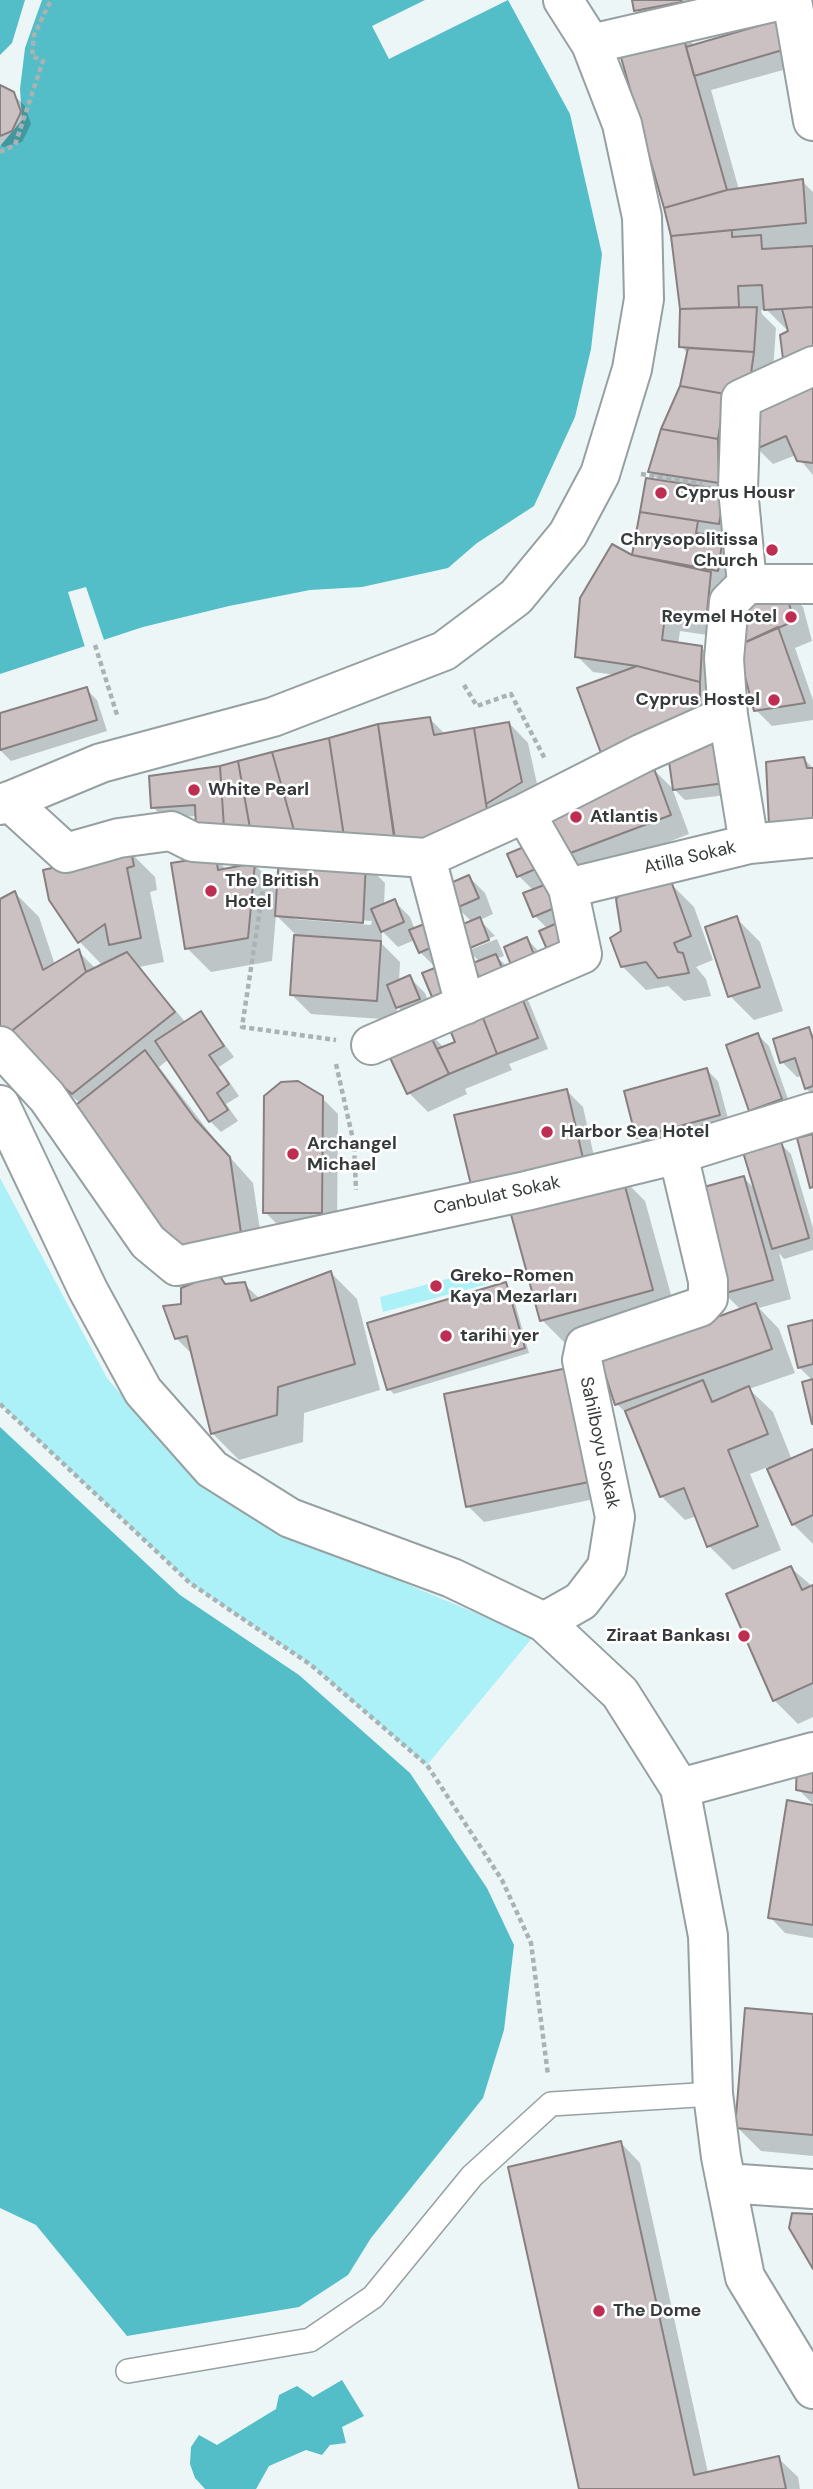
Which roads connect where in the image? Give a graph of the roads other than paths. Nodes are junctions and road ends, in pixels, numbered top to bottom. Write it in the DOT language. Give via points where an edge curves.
graph roads {
  1 [pos="563,0"];
  2 [pos="782,0"];
  3 [pos="792,0"];
  4 [pos="591,44"];
  5 [pos="813,121"];
  6 [pos="813,366"];
  7 [pos="747,584"];
  8 [pos="813,584"];
  9 [pos="728,715"];
  10 [pos="4,803"];
  11 [pos="524,813"];
  12 [pos="813,838"];
  13 [pos="749,844"];
  14 [pos="426,858"];
  15 [pos="568,888"];
  16 [pos="465,1005"];
  17 [pos="371,1045"];
  18 [pos="0,1046"];
  19 [pos="0,1105"];
  20 [pos="813,1112"];
  21 [pos="678,1154"];
  22 [pos="544,1622"];
  23 [pos="813,1752"];
  24 [pos="680,1788"];
  25 [pos="713,2094"];
  26 [pos="726,2183"];
  27 [pos="813,2189"];
  28 [pos="128,2371"];
  29 [pos="813,2389"];
  1 -- 4 [label="street"];
  2 -- 4 [label="street"];
  3 -- 5 [label="street"];
  4 -- 10 [label="street" via="622,124 642,217 644,299 632,369 600,474 568,534 516,597 444,651 273,717 102,762"];
  6 -- 7 [label="street" via="741,399 738,489"];
  7 -- 8 [label="street"];
  7 -- 9 [label="street" via="729,602 724,659"];
  9 -- 11 [label="street"];
  9 -- 13 [label="street"];
  10 -- 14 [label="street" via="66,853 119,838 171,831 193,842"];
  11 -- 14 [label="street"];
  11 -- 15 [label="street"];
  12 -- 13 [label="street, Atilla Sokak"];
  13 -- 15 [label="street, Atilla Sokak"];
  14 -- 16 [label="street"];
  15 -- 16 [label="street" via="582,954"];
  16 -- 17 [label="street"];
  18 -- 21 [label="street, Canbulat Sokak" via="47,1097 148,1242 177,1266"];
  19 -- 22 [label="street" via="88,1290 143,1391 212,1469 290,1518 452,1578"];
  20 -- 21 [label="street, Canbulat Sokak"];
  21 -- 22 [label="street, Sahilboyu Sokak" via="708,1298 700,1307 585,1346 582,1360 615,1517 607,1567 581,1601"];
  22 -- 24 [label="street" via="620,1693"];
  23 -- 24 [label="street"];
  24 -- 25 [label="street" via="708,1936"];
  25 -- 26 [label="street"];
  25 -- 28 [label="lane" via="551,2104 472,2176 373,2297 310,2340"];
  26 -- 27 [label="street"];
  26 -- 29 [label="street" via="745,2277"];
}
